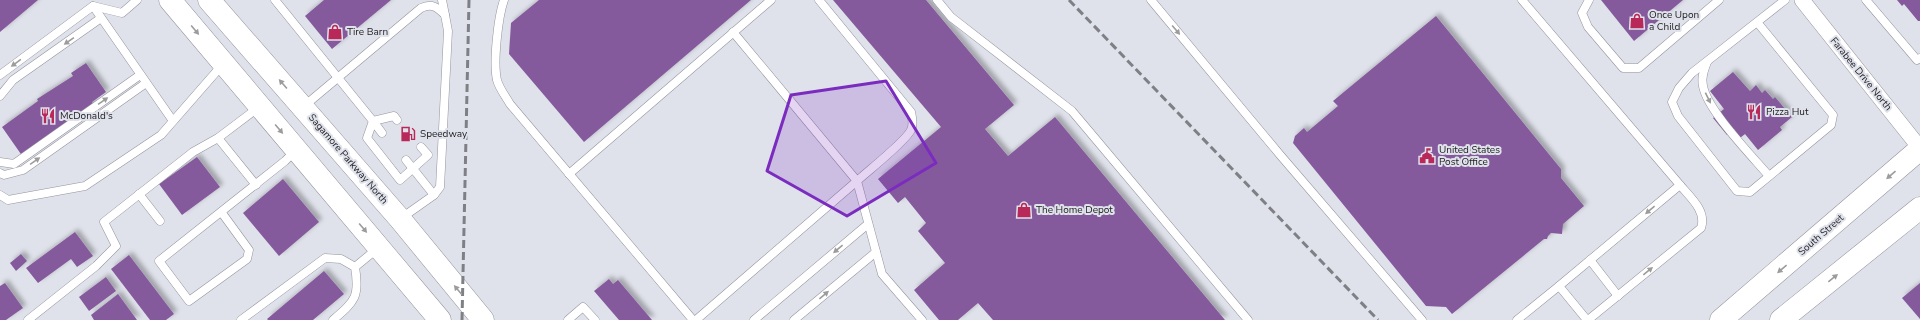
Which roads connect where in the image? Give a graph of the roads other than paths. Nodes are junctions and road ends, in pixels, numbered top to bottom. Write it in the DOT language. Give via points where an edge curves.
graph roads {
  1 [pos="137,0"];
  2 [pos="170,0"];
  3 [pos="209,0"];
  4 [pos="275,0"];
  5 [pos="442,0"];
  6 [pos="504,0"];
  7 [pos="771,0"];
  8 [pos="819,0"];
  9 [pos="937,0"];
  10 [pos="1151,0"];
  11 [pos="1522,0"];
  12 [pos="1589,0"];
  13 [pos="1719,0"];
  14 [pos="1785,0"];
  15 [pos="1866,0"];
  16 [pos="1807,2"];
  17 [pos="93,6"];
  18 [pos="445,15"];
  19 [pos="101,18"];
  20 [pos="1757,22"];
  21 [pos="733,32"];
  22 [pos="1920,58"];
  23 [pos="1707,61"];
  24 [pos="223,64"];
  25 [pos="0,74"];
  26 [pos="140,75"];
  27 [pos="339,77"];
  28 [pos="13,80"];
  29 [pos="146,83"];
  30 [pos="0,87"];
  31 [pos="0,96"];
  32 [pos="259,106"];
  33 [pos="303,107"];
  34 [pos="397,120"];
  35 [pos="173,121"];
  36 [pos="373,121"];
  37 [pos="382,133"];
  38 [pos="218,138"];
  39 [pos="421,147"];
  40 [pos="1920,149"];
  41 [pos="296,150"];
  42 [pos="406,160"];
  43 [pos="0,162"];
  44 [pos="414,169"];
  45 [pos="0,173"];
  46 [pos="569,174"];
  47 [pos="1769,176"];
  48 [pos="856,181"];
  49 [pos="256,185"];
  50 [pos="1680,185"];
  51 [pos="139,194"];
  52 [pos="0,195"];
  53 [pos="434,195"];
  54 [pos="1920,208"];
  55 [pos="222,213"];
  56 [pos="400,220"];
  57 [pos="160,222"];
  58 [pos="868,224"];
  59 [pos="379,247"];
  60 [pos="876,252"];
  61 [pos="1590,260"];
  62 [pos="355,268"];
  63 [pos="1559,286"];
  64 [pos="1618,296"];
  65 [pos="587,316"];
  66 [pos="28,320"];
  67 [pos="241,320"];
  68 [pos="333,320"];
  69 [pos="440,320"];
  70 [pos="483,320"];
  71 [pos="568,320"];
  72 [pos="595,320"];
  73 [pos="693,320"];
  74 [pos="696,320"];
  75 [pos="754,320"];
  76 [pos="794,320"];
  77 [pos="922,320"];
  78 [pos="1248,320"];
  79 [pos="1422,320"];
  80 [pos="1516,320"];
  81 [pos="1587,320"];
  82 [pos="1721,320"];
  83 [pos="1781,320"];
  1 -- 17 [label="lane" via="122,13"];
  2 -- 24 [label="main road, one-way"];
  33 -- 3 [label="main road, Sagamore Parkway North, one-way"];
  4 -- 27 [label="lane"];
  5 -- 18 [label="lane"];
  6 -- 46 [label="lane" via="496,57 497,80 510,104"];
  7 -- 21 [label="lane"];
  8 -- 48 [label="lane" via="911,112 913,120 911,130 903,140"];
  9 -- 78 [label="lane" via="951,17 1072,111"];
  10 -- 79 [label="lane, one-way" via="1260,132"];
  11 -- 50 [label="lane"];
  12 -- 13 [label="lane" via="1582,13 1588,27 1622,68 1639,68"];
  14 -- 20 [label="lane"];
  15 -- 22 [label="lane" via="1917,60"];
  16 -- 40 [label="street, Farabee Drive North"];
  17 -- 19 [label="lane"];
  17 -- 25 [label="lane, one-way"];
  18 -- 27 [label="lane" via="436,7 429,5 421,8"];
  18 -- 53 [label="lane" via="448,31 440,187"];
  19 -- 26 [label="lane"];
  19 -- 28 [label="lane, one-way"];
  20 -- 23 [label="lane"];
  20 -- 47 [label="lane" via="1833,115 1831,125"];
  21 -- 46 [label="lane"];
  21 -- 48 [label="lane"];
  23 -- 47 [label="lane, one-way" via="1703,79 1706,96 1715,111"];
  23 -- 47 [label="lane" via="1679,88 1672,102 1678,116 1737,191 1750,192"];
  24 -- 32 [label="main road"];
  24 -- 35 [label="lane"];
  26 -- 29 [label="lane"];
  43 -- 26 [label="lane, one-way" via="14,164"];
  27 -- 33 [label="lane"];
  27 -- 36 [label="lane"];
  28 -- 30 [label="lane"];
  28 -- 31 [label="lane"];
  29 -- 35 [label="lane"];
  45 -- 29 [label="lane, one-way" via="4,175 23,170"];
  32 -- 38 [label="lane"];
  32 -- 41 [label="main road, one-way"];
  33 -- 56 [label="main road, Sagamore Parkway North"];
  34 -- 36 [label="lane" via="394,116"];
  35 -- 52 [label="lane" via="161,135 85,186 8,200"];
  36 -- 37 [label="lane"];
  36 -- 44 [label="lane" via="367,138 400,180"];
  38 -- 49 [label="lane"];
  38 -- 51 [label="lane" via="193,152"];
  39 -- 44 [label="lane" via="428,155"];
  40 -- 82 [label="main road, South Street, one-way"];
  41 -- 49 [label="lane"];
  41 -- 59 [label="main road, one-way"];
  42 -- 44 [label="lane"];
  44 -- 53 [label="lane"];
  46 -- 73 [label="lane"];
  48 -- 58 [label="lane"];
  48 -- 74 [label="lane"];
  49 -- 55 [label="lane"];
  50 -- 61 [label="lane, one-way"];
  64 -- 50 [label="lane, one-way" via="1701,228 1704,221 1700,210"];
  51 -- 57 [label="lane"];
  51 -- 66 [label="lane" via="104,222 116,246 96,266"];
  53 -- 56 [label="lane"];
  83 -- 54 [label="main road, one-way"];
  55 -- 55 [label="lane" via="159,261 189,301 247,259 250,250"];
  70 -- 56 [label="main road, Sagamore Parkway North, one-way"];
  58 -- 60 [label="lane"];
  58 -- 75 [label="lane, one-way"];
  59 -- 62 [label="lane"];
  59 -- 69 [label="main road"];
  76 -- 60 [label="lane, one-way"];
  60 -- 77 [label="lane" via="882,274"];
  61 -- 63 [label="lane"];
  61 -- 64 [label="lane"];
  62 -- 67 [label="lane" via="341,259 325,258"];
  62 -- 68 [label="lane" via="358,284 352,304"];
  63 -- 80 [label="lane"];
  63 -- 81 [label="lane"];
  64 -- 81 [label="lane"];
  65 -- 71 [label="lane" via="583,307"];
  65 -- 72 [label="lane"];
}
